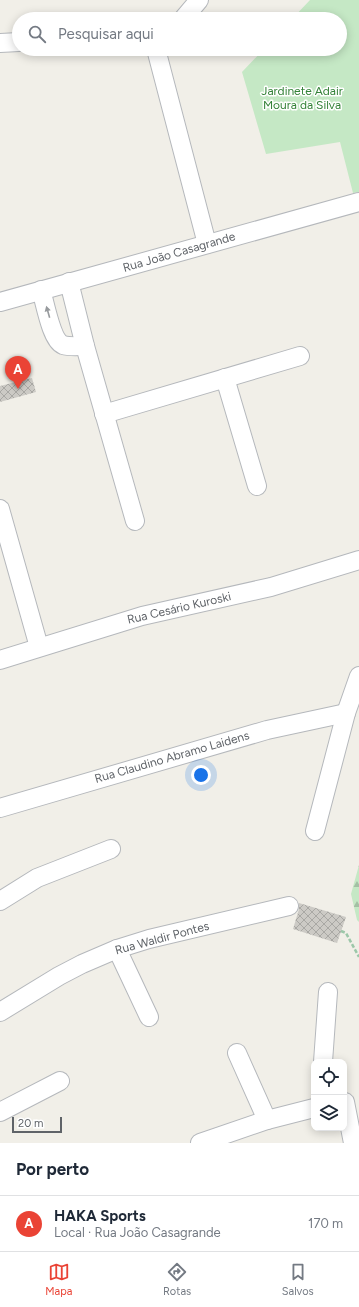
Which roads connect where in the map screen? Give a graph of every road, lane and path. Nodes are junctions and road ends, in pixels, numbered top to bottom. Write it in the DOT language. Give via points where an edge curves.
graph roads {
  1 [pos="199,0"];
  2 [pos="189,12"];
  3 [pos="12,42"];
  4 [pos="0,43"];
  5 [pos="158,56"];
  6 [pos="359,202"];
  7 [pos="208,244"];
  8 [pos="69,282"];
  9 [pos="41,290"];
  10 [pos="0,302"];
  11 [pos="85,346"];
  12 [pos="300,356"];
  13 [pos="225,378"];
  14 [pos="104,414"];
  15 [pos="257,486"];
  16 [pos="0,509"];
  17 [pos="135,521"];
  18 [pos="359,560"];
  19 [pos="39,648"];
  20 [pos="0,660"];
  21 [pos="359,676"];
  22 [pos="346,713"];
  23 [pos="0,808"];
  24 [pos="315,831"];
  25 [pos="111,848"];
  26 [pos="0,899"];
  27 [pos="289,906"];
  28 [pos="341,931"];
  29 [pos="117,948"];
  30 [pos="359,957"];
  31 [pos="328,992"];
  32 [pos="0,1012"];
  33 [pos="149,1017"];
  34 [pos="237,1053"];
  35 [pos="323,1059"];
  36 [pos="60,1081"];
  37 [pos="349,1101"];
  38 [pos="311,1109"];
  39 [pos="0,1112"];
  40 [pos="267,1120"];
  41 [pos="200,1143"];
  42 [pos="353,1143"];
  1 -- 2 [label="street"];
  3 -- 4 [label="street"];
  5 -- 7 [label="street"];
  6 -- 7 [label="street, Rua João Casagrande"];
  7 -- 8 [label="street, Rua João Casagrande"];
  8 -- 9 [label="street, Rua João Casagrande"];
  8 -- 11 [label="street"];
  9 -- 10 [label="street, Rua João Casagrande"];
  11 -- 9 [label="street, one-way" via="71,346 58,341"];
  11 -- 14 [label="street"];
  12 -- 13 [label="street"];
  13 -- 14 [label="street"];
  13 -- 15 [label="street"];
  14 -- 17 [label="street"];
  16 -- 19 [label="street"];
  18 -- 19 [label="street, Rua Cesário Kuroski" via="271,587 142,616"];
  19 -- 20 [label="street, Rua Cesário Kuroski"];
  21 -- 22 [label="street"];
  22 -- 23 [label="street, Rua Claudino Abramo Laidens" via="266,730"];
  22 -- 24 [label="street"];
  25 -- 26 [label="street" via="43,875"];
  27 -- 29 [label="street, Rua Waldir Pontes"];
  28 -- 30 [label="path" via="346,933"];
  29 -- 32 [label="street, Rua Waldir Pontes" via="59,976"];
  29 -- 33 [label="street"];
  31 -- 35 [label="street"];
  34 -- 40 [label="street"];
  36 -- 39 [label="street"];
  37 -- 42 [label="street"];
  38 -- 40 [label="street"];
  40 -- 41 [label="street"];
}
